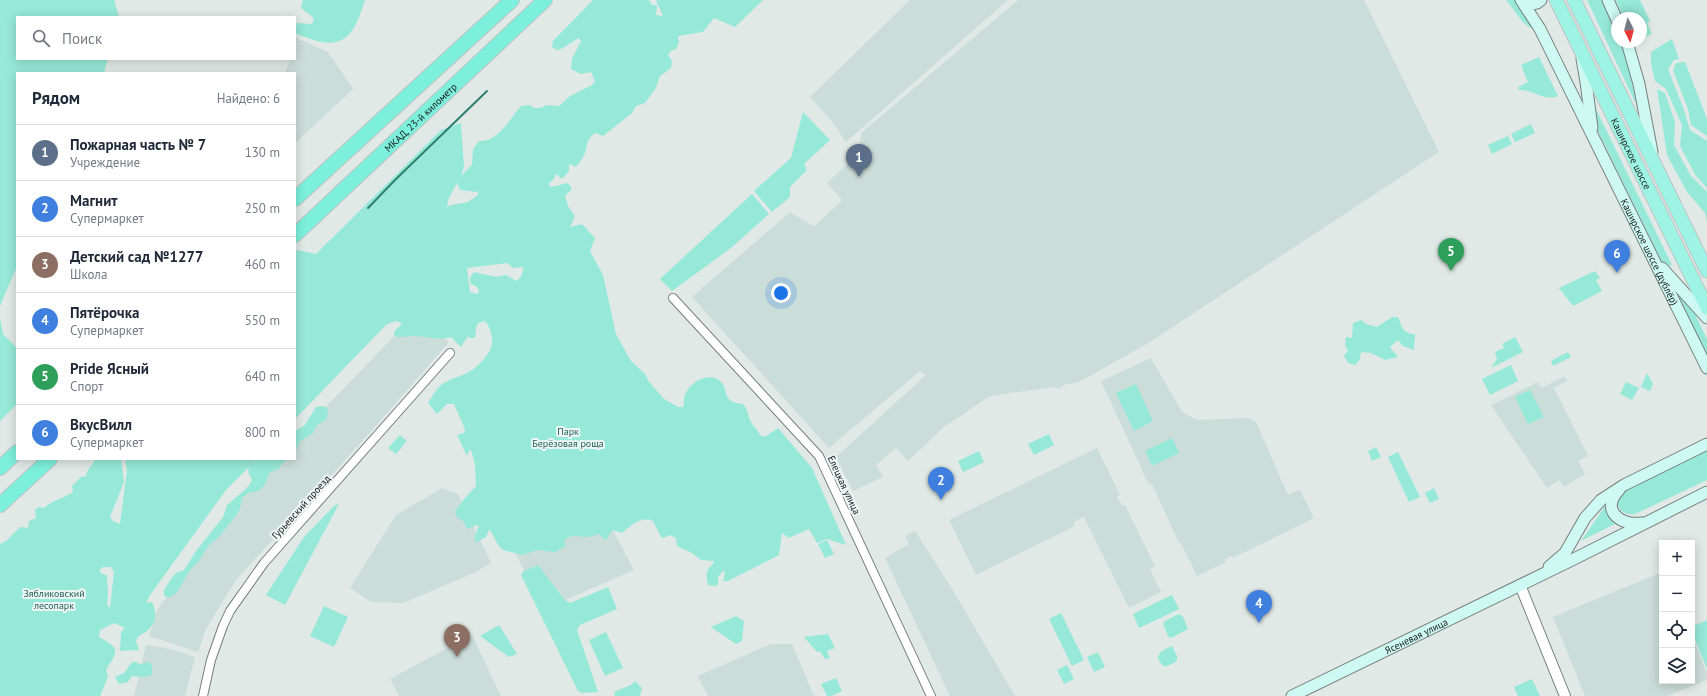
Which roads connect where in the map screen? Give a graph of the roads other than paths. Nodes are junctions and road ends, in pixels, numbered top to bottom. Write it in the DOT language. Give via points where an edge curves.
graph roads {
  1 [pos="512,0"];
  2 [pos="545,0"];
  3 [pos="1540,0"];
  4 [pos="1556,0"];
  5 [pos="1574,0"];
  6 [pos="1608,0"];
  7 [pos="1524,3"];
  8 [pos="1613,12"];
  9 [pos="1629,48"];
  10 [pos="1581,50"];
  11 [pos="1593,136"];
  12 [pos="1654,163"];
  13 [pos="296,198"];
  14 [pos="296,234"];
  15 [pos="1653,259"];
  16 [pos="1707,271"];
  17 [pos="673,298"];
  18 [pos="1707,308"];
  19 [pos="1707,318"];
  20 [pos="450,353"];
  21 [pos="1707,368"];
  22 [pos="1707,444"];
  23 [pos="16,453"];
  24 [pos="49,460"];
  25 [pos="0,468"];
  26 [pos="1624,485"];
  27 [pos="1707,492"];
  28 [pos="0,505"];
  29 [pos="1646,523"];
  30 [pos="1541,575"];
  31 [pos="1520,585"];
  32 [pos="203,696"];
  33 [pos="931,696"];
  34 [pos="1292,696"];
  35 [pos="1565,696"];
  1 -- 13 [label="highway"];
  2 -- 14 [label="highway, МКАД, 23-й километр"];
  3 -- 7 [label="main road" via="1537,3"];
  4 -- 10 [label="main road, Каширское шоссе"];
  5 -- 12 [label="main road, Каширское шоссе"];
  6 -- 8 [label="main road"];
  7 -- 11 [label="main road, Каширское шоссе (дублёр)"];
  9 -- 12 [label="main road" via="1639,84"];
  10 -- 11 [label="main road"];
  10 -- 18 [label="main road, Каширское шоссе"];
  11 -- 15 [label="main road, Каширское шоссе (дублёр)"];
  12 -- 16 [label="main road, Каширское шоссе"];
  15 -- 19 [label="main road"];
  15 -- 21 [label="main road, Каширское шоссе (дублёр)"];
  17 -- 33 [label="street, Елецкая улица" via="819,456"];
  20 -- 32 [label="street, Гурьевский проезд" via="260,569 225,621 211,660"];
  22 -- 26 [label="main road, Ясеневая улица"];
  23 -- 25 [label="highway"];
  24 -- 28 [label="highway"];
  26 -- 29 [label="main road" via="1612,501 1611,508 1616,517 1632,524"];
  26 -- 30 [label="main road, Ясеневая улица" via="1601,500 1585,518 1565,553"];
  27 -- 29 [label="main road, Ясеневая улица"];
  29 -- 30 [label="main road, Ясеневая улица"];
  30 -- 31 [label="main road, Ясеневая улица"];
  31 -- 34 [label="main road, Ясеневая улица"];
  31 -- 35 [label="street"];
}
